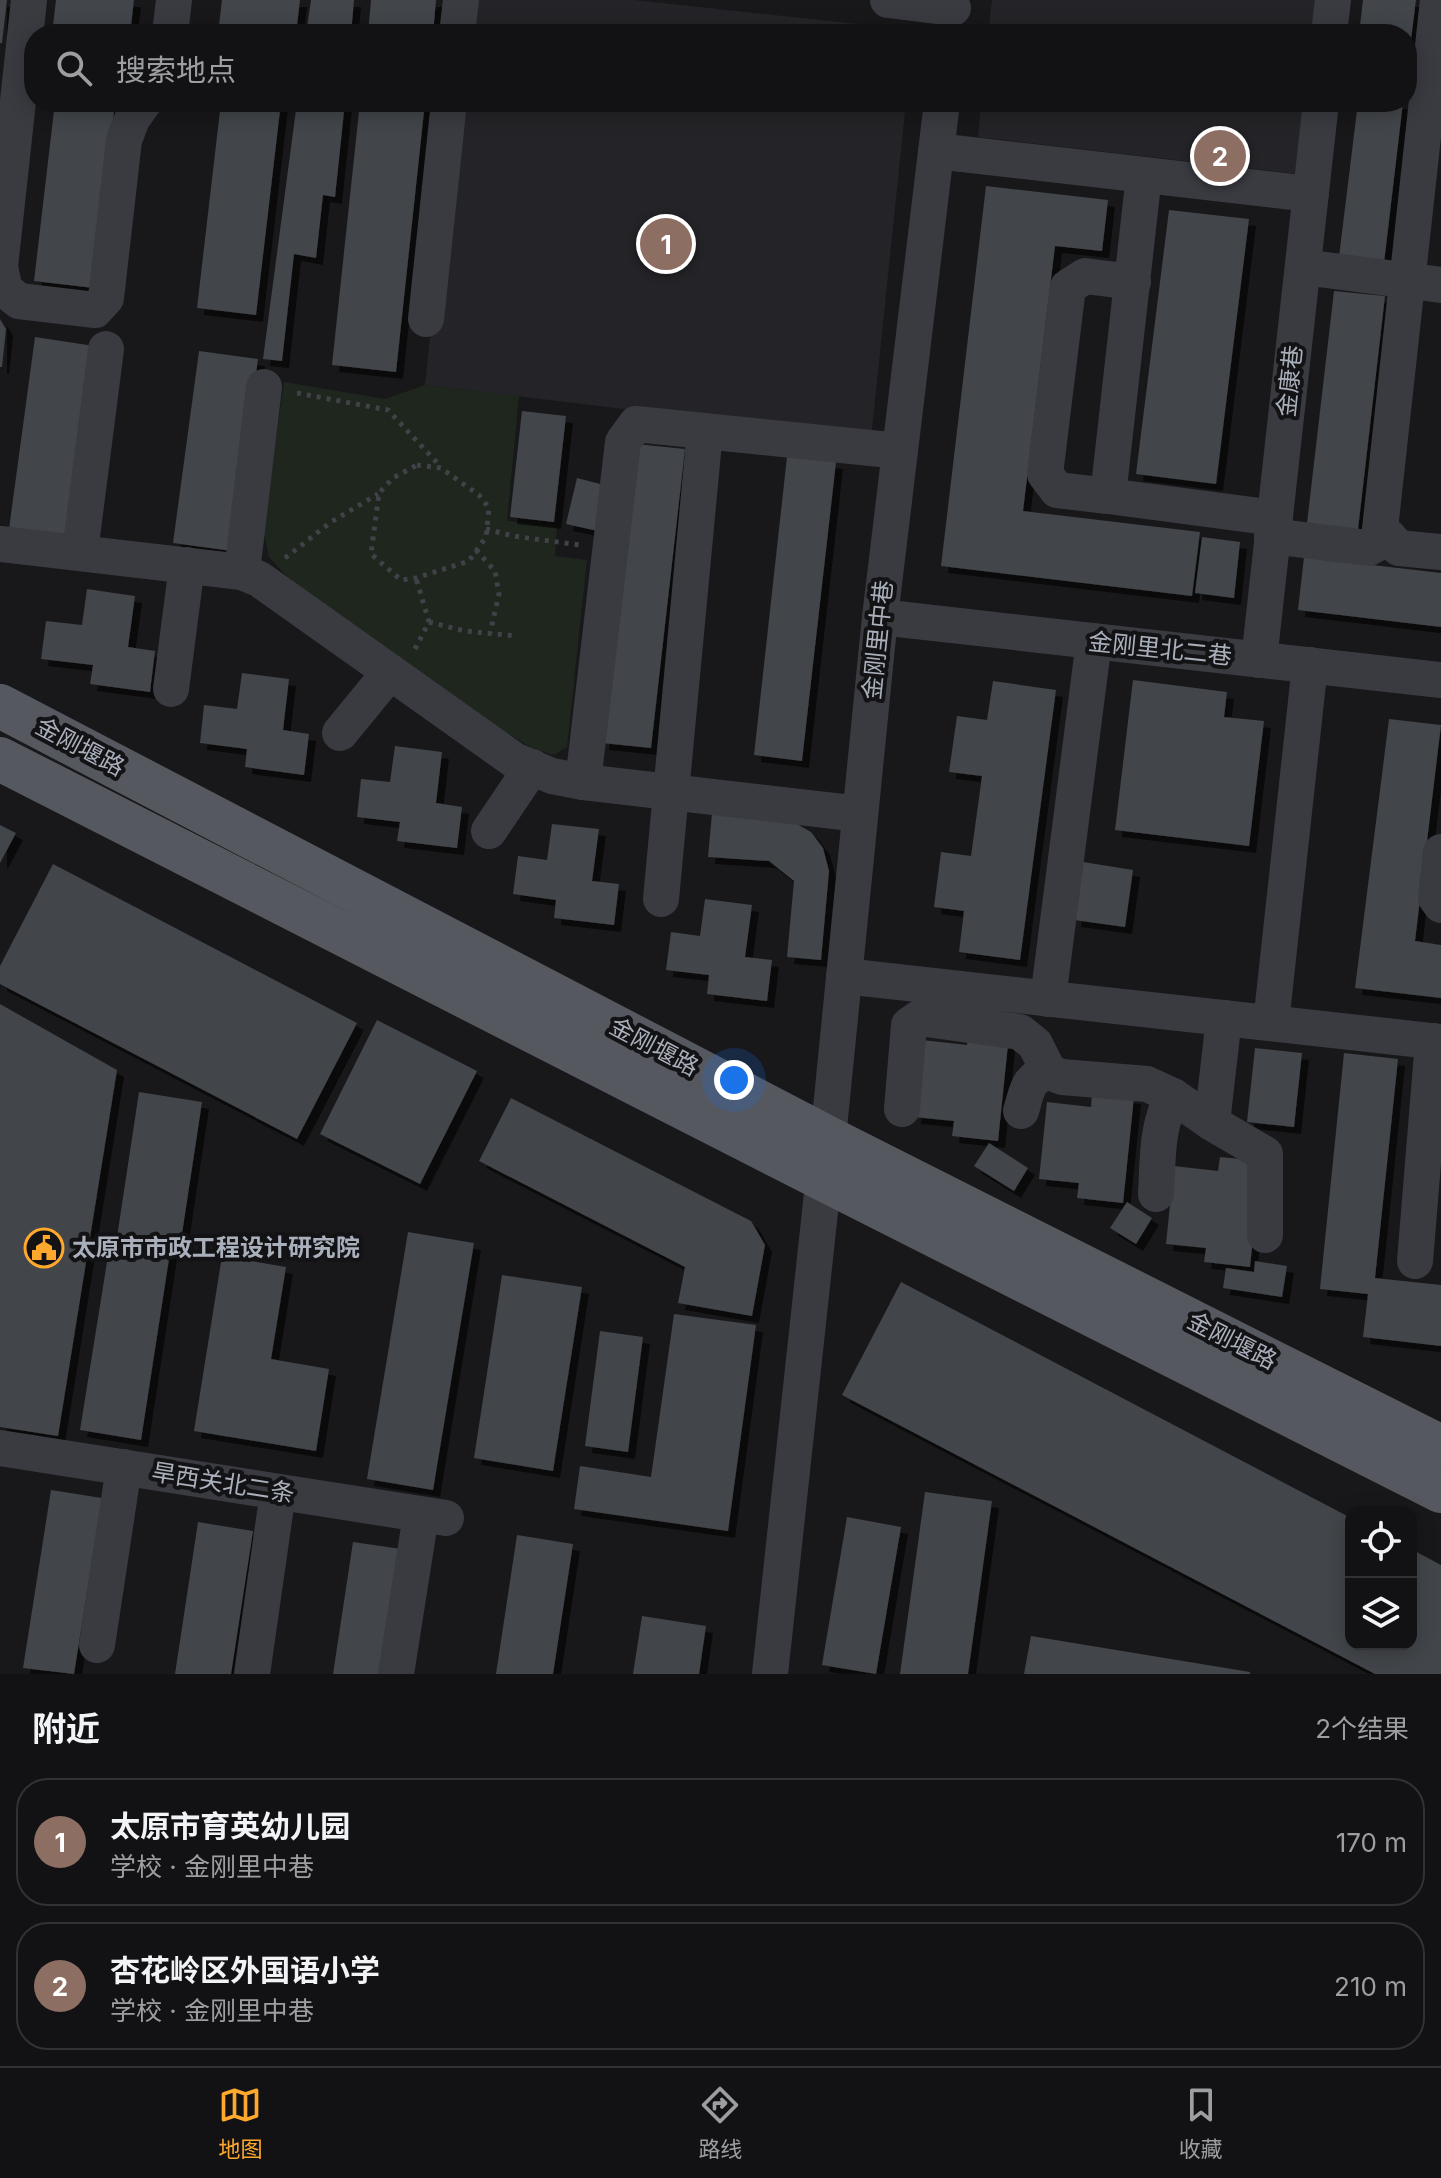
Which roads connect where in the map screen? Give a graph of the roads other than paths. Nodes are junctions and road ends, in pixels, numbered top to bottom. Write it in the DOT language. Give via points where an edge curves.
graph roads {
  1 [pos="29,0"];
  2 [pos="174,0"];
  3 [pos="461,0"];
  4 [pos="888,0"];
  5 [pos="1333,0"];
  6 [pos="1438,0"];
  7 [pos="952,14"];
  8 [pos="26,24"];
  9 [pos="171,24"];
  10 [pos="458,24"];
  11 [pos="1330,24"];
  12 [pos="24,46"];
  13 [pos="1435,78"];
  14 [pos="137,112"];
  15 [pos="448,112"];
  16 [pos="941,112"];
  17 [pos="1320,112"];
  18 [pos="936,151"];
  19 [pos="1144,175"];
  20 [pos="1311,194"];
  21 [pos="0,267"];
  22 [pos="1303,267"];
  23 [pos="1133,282"];
  24 [pos="1425,282"];
  25 [pos="426,319"];
  26 [pos="106,349"];
  27 [pos="264,387"];
  28 [pos="705,431"];
  29 [pos="900,451"];
  30 [pos="1108,496"];
  31 [pos="1274,527"];
  32 [pos="1389,537"];
  33 [pos="0,544"];
  34 [pos="80,552"];
  35 [pos="1441,552"];
  36 [pos="187,565"];
  37 [pos="250,576"];
  38 [pos="880,617"];
  39 [pos="1094,641"];
  40 [pos="1259,660"];
  41 [pos="1310,665"];
  42 [pos="395,675"];
  43 [pos="1441,680"];
  44 [pos="171,689"];
  45 [pos="0,706"];
  46 [pos="340,733"];
  47 [pos="0,759"];
  48 [pos="532,767"];
  49 [pos="583,782"];
  50 [pos="671,792"];
  51 [pos="860,814"];
  52 [pos="489,831"];
  53 [pos="1441,852"];
  54 [pos="661,899"];
  55 [pos="1441,905"];
  56 [pos="844,976"];
  57 [pos="1048,999"];
  58 [pos="1224,1018"];
  59 [pos="1271,1023"];
  60 [pos="1437,1041"];
  61 [pos="1049,1072"];
  62 [pos="1173,1096"];
  63 [pos="902,1109"];
  64 [pos="1021,1111"];
  65 [pos="1212,1123"];
  66 [pos="825,1158"];
  67 [pos="1156,1194"];
  68 [pos="1265,1235"];
  69 [pos="1415,1261"];
  70 [pos="1441,1447"];
  71 [pos="0,1448"];
  72 [pos="124,1467"];
  73 [pos="1441,1491"];
  74 [pos="278,1492"];
  75 [pos="97,1645"];
  76 [pos="252,1674"];
  77 [pos="396,1674"];
  78 [pos="770,1674"];
  1 -- 8 [label="street"];
  2 -- 9 [label="street"];
  3 -- 10 [label="street"];
  4 -- 7 [label="street"];
  5 -- 11 [label="street"];
  6 -- 13 [label="street"];
  12 -- 21 [label="street"];
  13 -- 24 [label="street"];
  14 -- 21 [label="street" via="124,140 106,298 95,310 19,301 5,290"];
  15 -- 25 [label="street"];
  16 -- 18 [label="street, 金刚里中巷"];
  17 -- 20 [label="street, 金康巷"];
  18 -- 19 [label="street"];
  18 -- 29 [label="street, 金刚里中巷"];
  19 -- 20 [label="street"];
  19 -- 23 [label="street"];
  20 -- 22 [label="street, 金康巷"];
  22 -- 24 [label="street"];
  22 -- 31 [label="street, 金康巷"];
  23 -- 30 [label="street"];
  23 -- 30 [label="street" via="1085,276 1068,287 1045,474 1057,490"];
  24 -- 32 [label="street" via="1380,529"];
  26 -- 34 [label="street"];
  27 -- 37 [label="street"];
  28 -- 29 [label="street"];
  28 -- 49 [label="street" via="636,424 623,442"];
  28 -- 50 [label="street"];
  29 -- 38 [label="street, 金刚里中巷"];
  30 -- 31 [label="street"];
  31 -- 32 [label="street" via="1369,548"];
  31 -- 40 [label="street, 金康巷"];
  32 -- 35 [label="street" via="1399,548"];
  33 -- 34 [label="street"];
  34 -- 36 [label="street"];
  36 -- 37 [label="street"];
  36 -- 44 [label="street"];
  37 -- 42 [label="street"];
  38 -- 39 [label="street, 金刚里北二巷"];
  38 -- 51 [label="street, 金刚里中巷"];
  39 -- 40 [label="street, 金刚里北二巷"];
  39 -- 57 [label="street"];
  40 -- 41 [label="street, 金刚里北二巷"];
  41 -- 43 [label="street, 金刚里北二巷"];
  41 -- 59 [label="street"];
  42 -- 46 [label="street"];
  42 -- 48 [label="street" via="514,760"];
  45 -- 66 [label="main road, 金刚堰路"];
  47 -- 66 [label="main road"];
  48 -- 49 [label="street"];
  48 -- 52 [label="street"];
  49 -- 50 [label="street"];
  50 -- 51 [label="street"];
  50 -- 54 [label="street"];
  51 -- 56 [label="street, 金刚里中巷"];
  53 -- 55 [label="street" via="1436,898"];
  56 -- 57 [label="street"];
  56 -- 66 [label="street, 金刚里中巷"];
  57 -- 58 [label="street"];
  58 -- 59 [label="street"];
  58 -- 65 [label="street"];
  59 -- 60 [label="street"];
  60 -- 69 [label="street"];
  61 -- 62 [label="street" via="1147,1084"];
  61 -- 63 [label="street" via="1035,1044 1020,1032 919,1018 909,1025"];
  61 -- 64 [label="street" via="1037,1075 1029,1085"];
  62 -- 65 [label="street"];
  62 -- 67 [label="street" via="1160,1129"];
  65 -- 68 [label="street" via="1265,1154"];
  66 -- 70 [label="main road, 金刚堰路"];
  66 -- 73 [label="main road"];
  66 -- 78 [label="street, 金刚里中巷"];
  71 -- 72 [label="street, 旱西关北二条"];
  72 -- 74 [label="street, 旱西关北二条"];
  72 -- 75 [label="street"];
  74 -- 76 [label="street"];
  74 -- 77 [label="street, 旱西关北二条" via="433,1516"];
}
